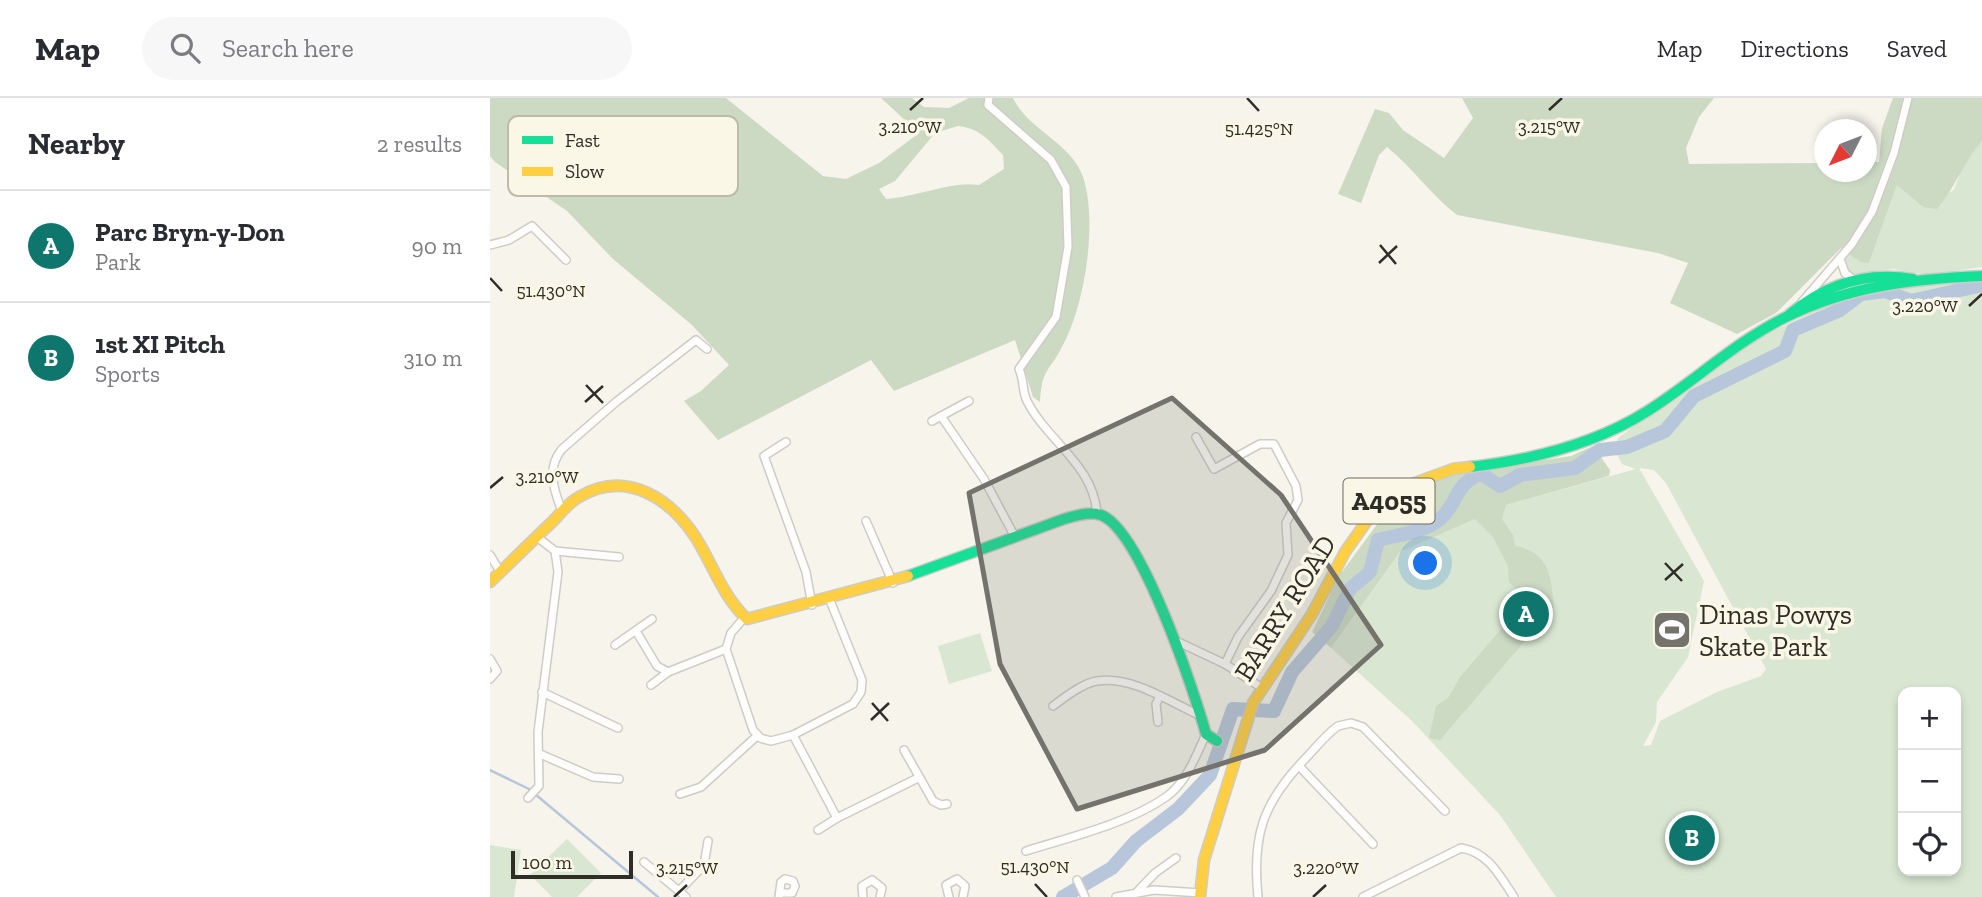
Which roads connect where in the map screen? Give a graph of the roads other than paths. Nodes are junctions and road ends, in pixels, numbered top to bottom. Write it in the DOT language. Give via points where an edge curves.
graph roads {
  1 [pos="989,98"];
  2 [pos="1908,98"];
  3 [pos="490,245"];
  4 [pos="1840,259"];
  5 [pos="566,260"];
  6 [pos="1982,276"];
  7 [pos="1820,277"];
  8 [pos="1854,279"];
  9 [pos="1913,279"];
  10 [pos="1826,290"];
  11 [pos="1837,297"];
  12 [pos="1801,303"];
  13 [pos="1788,316"];
  14 [pos="707,349"];
  15 [pos="969,401"];
  16 [pos="941,416"];
  17 [pos="932,421"];
  18 [pos="1196,437"];
  19 [pos="786,442"];
  20 [pos="562,511"];
  21 [pos="1097,515"];
  22 [pos="866,521"];
  23 [pos="537,537"];
  24 [pos="1015,537"];
  25 [pos="555,551"];
  26 [pos="490,555"];
  27 [pos="619,557"];
  28 [pos="501,573"];
  29 [pos="490,582"];
  30 [pos="893,583"];
  31 [pos="829,598"];
  32 [pos="812,605"];
  33 [pos="744,618"];
  34 [pos="652,619"];
  35 [pos="636,631"];
  36 [pos="1172,639"];
  37 [pos="615,645"];
  38 [pos="726,649"];
  39 [pos="490,659"];
  40 [pos="1225,664"];
  41 [pos="668,672"];
  42 [pos="490,679"];
  43 [pos="651,685"];
  44 [pos="1262,688"];
  45 [pos="542,692"];
  46 [pos="1159,698"];
  47 [pos="1053,706"];
  48 [pos="1201,716"];
  49 [pos="1158,722"];
  50 [pos="618,728"];
  51 [pos="1206,734"];
  52 [pos="758,735"];
  53 [pos="793,735"];
  54 [pos="1217,741"];
  55 [pos="904,751"];
  56 [pos="540,754"];
  57 [pos="1298,766"];
  58 [pos="918,778"];
  59 [pos="619,779"];
  60 [pos="680,794"];
  61 [pos="528,798"];
  62 [pos="947,804"];
  63 [pos="1445,811"];
  64 [pos="837,818"];
  65 [pos="818,830"];
  66 [pos="708,841"];
  67 [pos="1373,844"];
  68 [pos="1026,851"];
  69 [pos="1175,858"];
  70 [pos="644,862"];
  71 [pos="1077,880"];
  72 [pos="682,894"];
  73 [pos="1200,895"];
  74 [pos="1135,896"];
  75 [pos="1512,896"];
  76 [pos="863,897"];
  77 [pos="880,897"];
  78 [pos="948,897"];
  79 [pos="962,897"];
  80 [pos="1085,897"];
  81 [pos="1116,897"];
  82 [pos="1258,897"];
  83 [pos="1363,897"];
  1 -- 21 [label="street" via="988,105 1051,160 1066,187 1068,247 1056,317 1019,369 1027,400 1096,496"];
  2 -- 4 [label="street" via="1872,212"];
  3 -- 5 [label="street" via="531,226"];
  4 -- 7 [label="street"];
  4 -- 8 [label="street" via="1845,273"];
  6 -- 9 [label="main road, BARRY ROAD / A4055"];
  7 -- 10 [label="street"];
  7 -- 12 [label="street"];
  8 -- 9 [label="main road, BARRY ROAD / A4055" via="1894,274"];
  8 -- 10 [label="main road, BARRY ROAD / A4055"];
  9 -- 11 [label="main road, BARRY ROAD / A4055"];
  10 -- 11 [label="street"];
  10 -- 12 [label="main road, BARRY ROAD / A4055"];
  11 -- 13 [label="main road, BARRY ROAD / A4055"];
  12 -- 13 [label="main road, BARRY ROAD / A4055"];
  13 -- 44 [label="main road, BARRY ROAD / A4055" via="1744,340 1645,413 1603,433 1520,461 1453,470 1412,484 1371,515"];
  14 -- 20 [label="street" via="696,340 562,449 552,472"];
  15 -- 16 [label="street"];
  16 -- 17 [label="street"];
  16 -- 24 [label="street" via="984,479"];
  18 -- 40 [label="street" via="1214,469 1260,444 1274,443 1296,486 1298,500 1286,523 1288,555 1283,568"];
  19 -- 32 [label="street" via="764,456 787,512"];
  20 -- 23 [label="main road"];
  20 -- 33 [label="main road" via="578,497 614,487 635,488 658,497 686,521"];
  21 -- 24 [label="main road" via="1080,515"];
  21 -- 36 [label="main road" via="1115,524 1128,541"];
  22 -- 30 [label="street"];
  23 -- 25 [label="street"];
  23 -- 28 [label="main road"];
  24 -- 30 [label="main road"];
  25 -- 27 [label="street"];
  25 -- 45 [label="street" via="558,572"];
  26 -- 28 [label="street"];
  28 -- 29 [label="main road"];
  30 -- 31 [label="main road"];
  31 -- 32 [label="main road"];
  31 -- 53 [label="street" via="862,680 860,692 853,704"];
  32 -- 33 [label="main road"];
  33 -- 38 [label="street" via="731,632"];
  34 -- 35 [label="street"];
  35 -- 37 [label="street"];
  35 -- 41 [label="street" via="657,666"];
  36 -- 40 [label="street"];
  36 -- 48 [label="main road"];
  38 -- 41 [label="street"];
  38 -- 52 [label="street"];
  39 -- 42 [label="street" via="496,667"];
  40 -- 44 [label="street"];
  41 -- 43 [label="street"];
  44 -- 73 [label="main road, BARRY ROAD / A4055" via="1248,715 1207,848"];
  45 -- 50 [label="street"];
  45 -- 56 [label="street"];
  46 -- 47 [label="street" via="1143,686 1097,681"];
  46 -- 48 [label="street"];
  46 -- 49 [label="street"];
  48 -- 51 [label="main road"];
  51 -- 54 [label="main road"];
  51 -- 68 [label="street" via="1187,774 1167,797 1107,825"];
  52 -- 53 [label="street" via="771,741"];
  52 -- 60 [label="street" via="701,787"];
  53 -- 64 [label="street"];
  55 -- 58 [label="street"];
  56 -- 59 [label="street" via="593,777"];
  56 -- 61 [label="street" via="539,786"];
  57 -- 63 [label="street" via="1333,730 1355,724 1369,732"];
  57 -- 67 [label="street"];
  57 -- 82 [label="street" via="1276,790 1261,826 1255,859"];
  58 -- 62 [label="street" via="934,802"];
  58 -- 64 [label="street"];
  64 -- 65 [label="street"];
  66 -- 72 [label="street" via="704,865"];
  69 -- 74 [label="street"];
  70 -- 72 [label="street"];
  71 -- 80 [label="street"];
  73 -- 74 [label="street" via="1178,889"];
  74 -- 81 [label="street"];
  75 -- 83 [label="street" via="1485,858 1461,848"];
  76 -- 77 [label="street" via="862,886 872,880 882,888"];
  78 -- 79 [label="street" via="946,885 954,879 965,886"];
}
